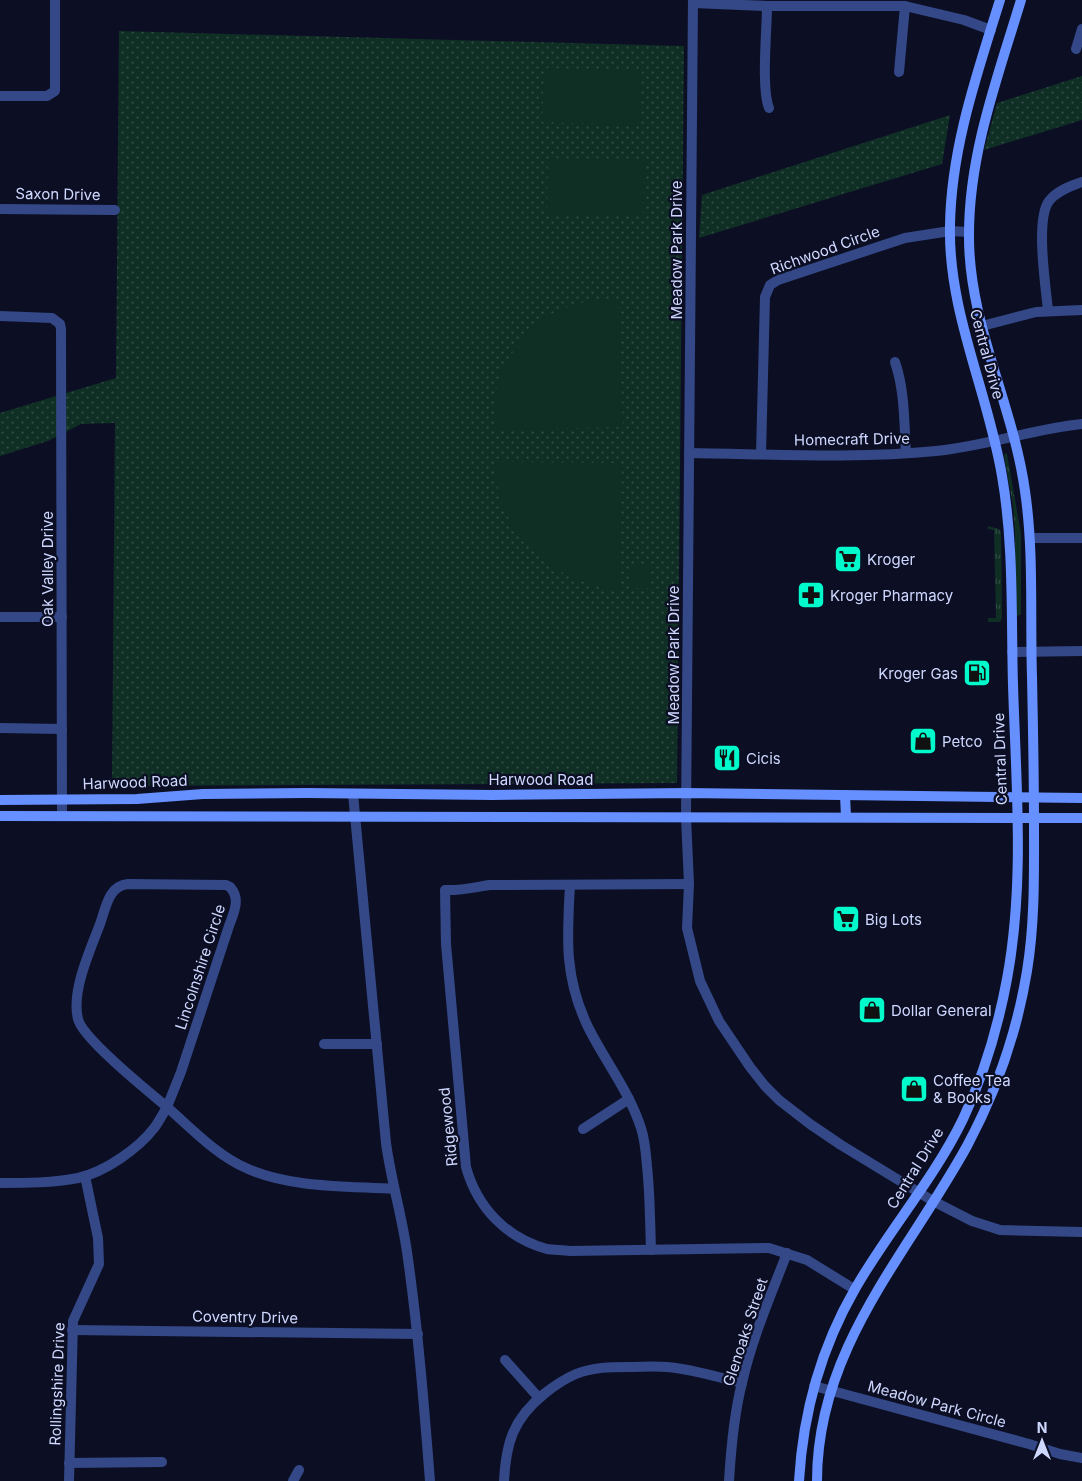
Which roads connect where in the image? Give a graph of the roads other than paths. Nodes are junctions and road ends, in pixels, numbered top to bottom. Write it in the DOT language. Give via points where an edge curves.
graph roads {
  1 [pos="55,0"];
  2 [pos="1000,0"];
  3 [pos="1021,0"];
  4 [pos="693,1"];
  5 [pos="767,6"];
  6 [pos="906,6"];
  7 [pos="1082,29"];
  8 [pos="991,30"];
  9 [pos="1076,49"];
  10 [pos="899,72"];
  11 [pos="0,96"];
  12 [pos="769,108"];
  13 [pos="1082,182"];
  14 [pos="0,209"];
  15 [pos="115,210"];
  16 [pos="950,231"];
  17 [pos="969,232"];
  18 [pos="1082,310"];
  19 [pos="1048,311"];
  20 [pos="0,316"];
  21 [pos="982,326"];
  22 [pos="895,362"];
  23 [pos="1082,424"];
  24 [pos="1014,438"];
  25 [pos="994,442"];
  26 [pos="689,453"];
  27 [pos="761,454"];
  28 [pos="906,454"];
  29 [pos="1030,538"];
  30 [pos="1082,538"];
  31 [pos="0,618"];
  32 [pos="62,618"];
  33 [pos="1031,651"];
  34 [pos="1082,651"];
  35 [pos="1012,652"];
  36 [pos="0,728"];
  37 [pos="62,729"];
  38 [pos="687,793"];
  39 [pos="353,794"];
  40 [pos="845,795"];
  41 [pos="1017,797"];
  42 [pos="1034,797"];
  43 [pos="1082,798"];
  44 [pos="0,800"];
  45 [pos="62,800"];
  46 [pos="0,816"];
  47 [pos="62,816"];
  48 [pos="356,816"];
  49 [pos="686,817"];
  50 [pos="846,817"];
  51 [pos="1018,817"];
  52 [pos="1034,817"];
  53 [pos="1082,818"];
  54 [pos="689,884"];
  55 [pos="570,885"];
  56 [pos="1010,958"];
  57 [pos="1028,961"];
  58 [pos="324,1044"];
  59 [pos="377,1044"];
  60 [pos="972,1096"];
  61 [pos="629,1099"];
  62 [pos="988,1103"];
  63 [pos="167,1107"];
  64 [pos="583,1129"];
  65 [pos="85,1176"];
  66 [pos="0,1183"];
  67 [pos="394,1189"];
  68 [pos="918,1191"];
  69 [pos="933,1201"];
  70 [pos="1082,1232"];
  71 [pos="651,1250"];
  72 [pos="787,1253"];
  73 [pos="854,1289"];
  74 [pos="72,1330"];
  75 [pos="418,1334"];
  76 [pos="505,1360"];
  77 [pos="742,1383"];
  78 [pos="814,1386"];
  79 [pos="831,1391"];
  80 [pos="539,1398"];
  81 [pos="1082,1458"];
  82 [pos="162,1462"];
  83 [pos="69,1464"];
  84 [pos="299,1470"];
  85 [pos="69,1481"];
  86 [pos="294,1481"];
  87 [pos="430,1481"];
  88 [pos="504,1481"];
  89 [pos="729,1481"];
  90 [pos="799,1481"];
  91 [pos="818,1481"];
  1 -- 11 [label="street" via="55,91 47,96"];
  2 -- 8 [label="main road, Central Drive"];
  3 -- 17 [label="main road, Central Drive" via="984,124"];
  4 -- 5 [label="street"];
  4 -- 26 [label="street, Meadow Park Drive"];
  5 -- 6 [label="street"];
  5 -- 12 [label="street" via="766,84"];
  6 -- 8 [label="street"];
  6 -- 10 [label="street"];
  7 -- 9 [label="street"];
  8 -- 16 [label="main road, Central Drive" via="960,136"];
  13 -- 19 [label="street" via="1055,195 1042,217"];
  14 -- 15 [label="street, Saxon Drive"];
  16 -- 17 [label="street, Richwood Circle"];
  16 -- 25 [label="main road, Central Drive" via="952,272 959,307"];
  16 -- 27 [label="street, Richwood Circle" via="905,238 770,285 765,297"];
  17 -- 21 [label="main road, Central Drive" via="970,266"];
  18 -- 19 [label="street"];
  19 -- 21 [label="street"];
  20 -- 32 [label="street, Oak Valley Drive" via="52,318 60,324"];
  21 -- 24 [label="main road, Central Drive"];
  22 -- 28 [label="street" via="902,391"];
  23 -- 24 [label="street, Homecraft Drive"];
  24 -- 25 [label="street, Homecraft Drive"];
  24 -- 29 [label="main road, Central Drive"];
  25 -- 28 [label="street, Homecraft Drive"];
  25 -- 35 [label="main road, Central Drive" via="1010,533"];
  26 -- 27 [label="street, Homecraft Drive"];
  26 -- 38 [label="street, Meadow Park Drive"];
  27 -- 28 [label="street, Homecraft Drive"];
  29 -- 30 [label="street"];
  29 -- 33 [label="main road, Central Drive"];
  31 -- 32 [label="street"];
  32 -- 37 [label="street, Oak Valley Drive"];
  33 -- 34 [label="street"];
  33 -- 35 [label="street"];
  33 -- 42 [label="main road, Central Drive"];
  35 -- 41 [label="main road, Central Drive"];
  36 -- 37 [label="street"];
  37 -- 45 [label="street, Oak Valley Drive"];
  38 -- 39 [label="main road, Harwood Road"];
  38 -- 40 [label="main road, Harwood Road"];
  38 -- 49 [label="street, Meadow Park Drive"];
  39 -- 45 [label="main road, Harwood Road" via="203,794"];
  39 -- 48 [label="street"];
  40 -- 41 [label="main road, Harwood Road"];
  40 -- 50 [label="main road"];
  41 -- 42 [label="main road, Harwood Road"];
  41 -- 51 [label="main road, Central Drive"];
  42 -- 43 [label="main road, Harwood Road"];
  42 -- 52 [label="main road, Central Drive"];
  44 -- 45 [label="main road, Harwood Road"];
  45 -- 47 [label="street, Oak Valley Drive"];
  46 -- 47 [label="main road"];
  47 -- 48 [label="main road"];
  48 -- 49 [label="main road"];
  48 -- 59 [label="street"];
  49 -- 50 [label="main road"];
  49 -- 54 [label="street, Meadow Park Drive"];
  50 -- 51 [label="main road"];
  51 -- 52 [label="main road"];
  51 -- 56 [label="main road, Central Drive" via="1018,889"];
  52 -- 53 [label="main road"];
  52 -- 57 [label="main road, Central Drive" via="1034,914"];
  54 -- 55 [label="street, Ridgewood"];
  54 -- 68 [label="street, Meadow Park Drive" via="687,928 700,981 719,1021 750,1067 774,1095 810,1124"];
  55 -- 61 [label="street" via="567,939 572,984 588,1028"];
  55 -- 71 [label="street, Ridgewood" via="490,885 462,891 445,890 446,944 466,1167 478,1196 494,1220 521,1239 547,1249 570,1251"];
  56 -- 57 [label="main road"];
  56 -- 60 [label="main road, Central Drive" via="998,1024"];
  57 -- 62 [label="main road, Central Drive" via="1016,1023"];
  58 -- 59 [label="street"];
  59 -- 67 [label="street" via="386,1143"];
  60 -- 62 [label="main road"];
  60 -- 68 [label="main road, Central Drive" via="963,1119"];
  61 -- 64 [label="street"];
  61 -- 71 [label="street" via="645,1143"];
  62 -- 69 [label="main road, Central Drive"];
  63 -- 63 [label="street, Lincolnshire Circle" via="237,904 233,890 226,885 128,884 115,888 77,993 77,1017 82,1028 111,1059"];
  63 -- 65 [label="street" via="154,1128 134,1148"];
  63 -- 67 [label="street" via="210,1145 246,1169 305,1183"];
  65 -- 66 [label="street"];
  65 -- 74 [label="street, Rollingshire Drive" via="98,1238 99,1264"];
  67 -- 75 [label="street" via="407,1250"];
  68 -- 69 [label="street, Meadow Park Drive"];
  68 -- 73 [label="main road, Central Drive"];
  69 -- 70 [label="street" via="972,1221 1000,1230"];
  69 -- 79 [label="main road, Central Drive" via="864,1311"];
  71 -- 72 [label="street, Ridgewood" via="769,1248"];
  72 -- 73 [label="street, Ridgewood" via="807,1260"];
  72 -- 77 [label="street, Glenoaks Street" via="749,1355"];
  73 -- 78 [label="main road, Central Drive" via="821,1362"];
  74 -- 75 [label="street, Coventry Drive"];
  74 -- 83 [label="street, Rollingshire Drive"];
  75 -- 87 [label="street"];
  76 -- 80 [label="street"];
  77 -- 80 [label="street" via="665,1366 616,1366 576,1374"];
  77 -- 89 [label="street, Glenoaks Street"];
  78 -- 79 [label="street, Meadow Park Circle"];
  78 -- 90 [label="main road, Central Drive"];
  79 -- 81 [label="street, Meadow Park Circle"];
  79 -- 91 [label="main road, Central Drive" via="820,1443"];
  80 -- 88 [label="street" via="515,1426 509,1441"];
  82 -- 83 [label="street"];
  83 -- 85 [label="street, Rollingshire Drive"];
  84 -- 86 [label="street"];
}
